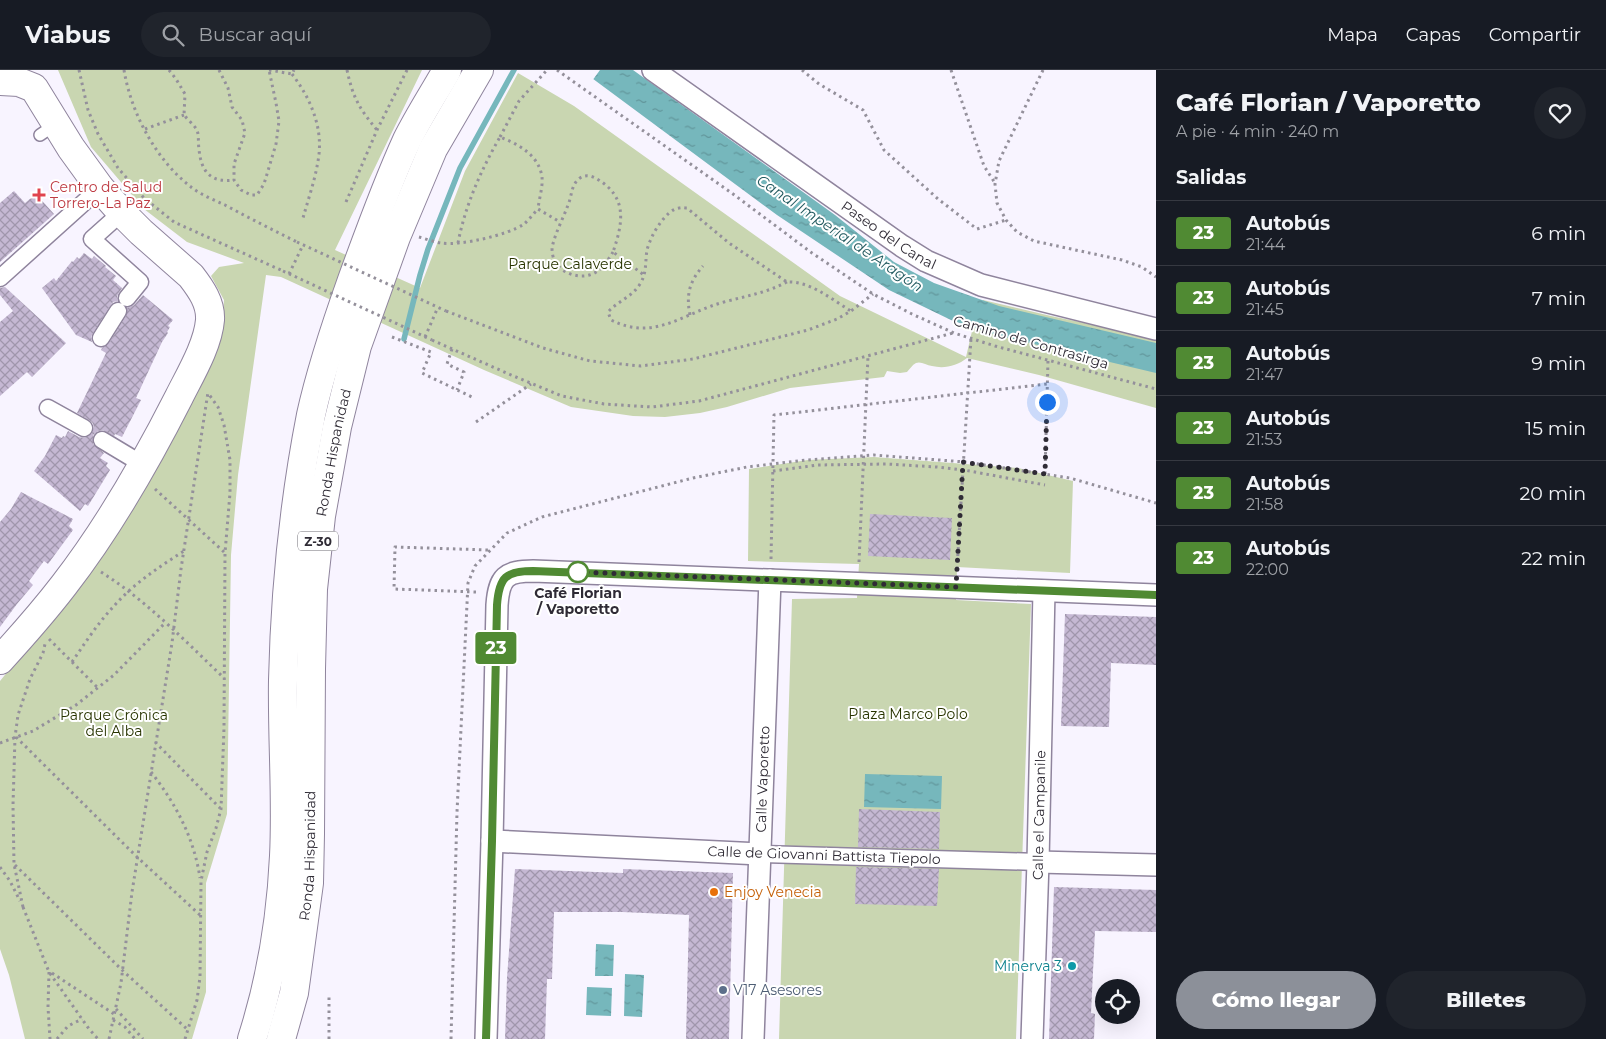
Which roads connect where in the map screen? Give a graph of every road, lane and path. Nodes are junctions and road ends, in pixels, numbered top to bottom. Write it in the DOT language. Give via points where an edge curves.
graph roads {
  1 [pos="79,70"];
  2 [pos="124,70"];
  3 [pos="169,70"];
  4 [pos="219,70"];
  5 [pos="269,70"];
  6 [pos="347,70"];
  7 [pos="406,70"];
  8 [pos="447,70"];
  9 [pos="479,70"];
  10 [pos="547,70"];
  11 [pos="557,70"];
  12 [pos="653,70"];
  13 [pos="802,70"];
  14 [pos="951,70"];
  15 [pos="1043,70"];
  16 [pos="293,72"];
  17 [pos="0,81"];
  18 [pos="184,115"];
  19 [pos="145,129"];
  20 [pos="377,130"];
  21 [pos="500,137"];
  22 [pos="234,180"];
  23 [pos="995,184"];
  24 [pos="100,188"];
  25 [pos="346,202"];
  26 [pos="538,209"];
  27 [pos="303,218"];
  28 [pos="1006,220"];
  29 [pos="111,222"];
  30 [pos="560,222"];
  31 [pos="416,236"];
  32 [pos="458,243"];
  33 [pos="303,245"];
  34 [pos="613,252"];
  35 [pos="702,266"];
  36 [pos="289,274"];
  37 [pos="644,275"];
  38 [pos="1156,277"];
  39 [pos="0,278"];
  40 [pos="399,282"];
  41 [pos="787,282"];
  42 [pos="396,291"];
  43 [pos="873,294"];
  44 [pos="438,307"];
  45 [pos="851,311"];
  46 [pos="690,315"];
  47 [pos="386,318"];
  48 [pos="382,327"];
  49 [pos="1156,329"];
  50 [pos="954,333"];
  51 [pos="392,337"];
  52 [pos="425,337"];
  53 [pos="101,338"];
  54 [pos="970,338"];
  55 [pos="452,349"];
  56 [pos="868,356"];
  57 [pos="1048,360"];
  58 [pos="531,383"];
  59 [pos="209,384"];
  60 [pos="1047,384"];
  61 [pos="1156,389"];
  62 [pos="457,390"];
  63 [pos="208,392"];
  64 [pos="967,393"];
  65 [pos="474,398"];
  66 [pos="866,405"];
  67 [pos="48,408"];
  68 [pos="476,422"];
  69 [pos="84,428"];
  70 [pos="102,440"];
  71 [pos="863,456"];
  72 [pos="963,462"];
  73 [pos="773,464"];
  74 [pos="135,465"];
  75 [pos="863,465"];
  76 [pos="962,470"];
  77 [pos="773,471"];
  78 [pos="1045,474"];
  79 [pos="1045,485"];
  80 [pos="1156,503"];
  81 [pos="189,521"];
  82 [pos="490,550"];
  83 [pos="184,551"];
  84 [pos="224,552"];
  85 [pos="82,559"];
  86 [pos="859,562"];
  87 [pos="770,570"];
  88 [pos="956,587"];
  89 [pos="129,591"];
  90 [pos="1044,591"];
  91 [pos="468,592"];
  92 [pos="476,592"];
  93 [pos="1156,595"];
  94 [pos="165,623"];
  95 [pos="173,630"];
  96 [pos="0,660"];
  97 [pos="72,662"];
  98 [pos="224,678"];
  99 [pos="98,688"];
  100 [pos="15,737"];
  101 [pos="155,742"];
  102 [pos="0,743"];
  103 [pos="151,771"];
  104 [pos="221,809"];
  105 [pos="492,841"];
  106 [pos="760,854"];
  107 [pos="137,857"];
  108 [pos="1038,862"];
  109 [pos="14,864"];
  110 [pos="1156,865"];
  111 [pos="0,867"];
  112 [pos="201,881"];
  113 [pos="23,907"];
  114 [pos="201,916"];
  115 [pos="122,970"];
  116 [pos="49,972"];
  117 [pos="329,994"];
  118 [pos="116,1009"];
  119 [pos="114,1014"];
  120 [pos="82,1019"];
  121 [pos="113,1020"];
  122 [pos="187,1030"];
  123 [pos="50,1039"];
  124 [pos="57,1039"];
  125 [pos="98,1039"];
  126 [pos="109,1039"];
  127 [pos="135,1039"];
  128 [pos="143,1039"];
  129 [pos="185,1039"];
  130 [pos="252,1039"];
  131 [pos="280,1039"];
  132 [pos="329,1039"];
  133 [pos="451,1039"];
  134 [pos="486,1039"];
  135 [pos="753,1039"];
  136 [pos="1032,1039"];
  1 -- 36 [label="path, bridge" via="88,110 98,134 118,168 144,198 174,222"];
  2 -- 19 [label="path" via="126,86"];
  3 -- 18 [label="path" via="185,94"];
  4 -- 22 [label="path" via="245,133 234,164"];
  5 -- 16 [label="path"];
  5 -- 22 [label="path" via="279,121 264,184 257,194 251,195 241,190"];
  6 -- 20 [label="path" via="361,111"];
  7 -- 20 [label="path"];
  8 -- 130 [label="main road, Ronda Hispanidad / Z-30" via="408,138 370,230 333,334 312,414 295,513 287,593 283,680 285,854 280,909 272,964"];
  9 -- 131 [label="main road, Ronda Hispanidad / Z-30" via="434,149 396,237 356,346 338,427 321,516 313,588 309,883 294,993"];
  10 -- 21 [label="path" via="520,101"];
  11 -- 43 [label="path, Camino de Contrasirga"];
  12 -- 49 [label="street, Paseo del Canal" via="926,261 981,284"];
  13 -- 28 [label="path" via="863,110 884,150 977,229"];
  14 -- 23 [label="path" via="984,166"];
  15 -- 23 [label="path" via="1000,161"];
  16 -- 27 [label="path" via="312,107 320,141"];
  17 -- 24 [label="main road" via="31,82 48,130 79,160"];
  18 -- 19 [label="path"];
  18 -- 22 [label="path" via="198,131 203,168 210,177 225,182"];
  19 -- 33 [label="path, bridge" via="169,166 192,188"];
  20 -- 25 [label="path"];
  21 -- 26 [label="path" via="530,154 538,164 542,178"];
  21 -- 32 [label="path" via="476,184"];
  23 -- 28 [label="path" via="997,203"];
  24 -- 39 [label="street"];
  24 -- 74 [label="main road" via="141,232 191,276 209,308 204,344 161,432"];
  26 -- 30 [label="path"];
  26 -- 32 [label="path" via="525,223 508,232"];
  28 -- 38 [label="path" via="1017,232 1034,241 1122,260 1142,267"];
  29 -- 53 [label="street" via="92,239 140,282"];
  30 -- 34 [label="path" via="552,248 553,258 564,271 585,276 599,271"];
  30 -- 34 [label="path" via="576,181 588,175 597,178 616,196 620,205 620,234"];
  31 -- 32 [label="path" via="442,243"];
  33 -- 36 [label="path"];
  33 -- 44 [label="path, bridge"];
  34 -- 37 [label="path"];
  35 -- 46 [label="path" via="688,294"];
  36 -- 52 [label="path, bridge"];
  37 -- 41 [label="path" via="648,249 659,225 670,212 687,208 729,243"];
  37 -- 46 [label="path" via="626,300 608,312 611,320 624,326 646,329"];
  40 -- 42 [label="path"];
  41 -- 45 [label="path" via="807,285"];
  41 -- 46 [label="path" via="772,290 724,302"];
  43 -- 45 [label="path"];
  43 -- 50 [label="path, Camino de Contrasirga"];
  44 -- 45 [label="path, bridge" via="543,348 590,361 641,366 693,359 808,330"];
  44 -- 52 [label="path"];
  47 -- 48 [label="path"];
  50 -- 54 [label="path, Camino de Contrasirga"];
  50 -- 56 [label="path"];
  51 -- 62 [label="path" via="431,352 422,373"];
  52 -- 55 [label="path, bridge"];
  54 -- 57 [label="path, Camino de Contrasirga"];
  54 -- 64 [label="path"];
  55 -- 58 [label="path"];
  55 -- 62 [label="path" via="447,364 464,372"];
  56 -- 58 [label="path" via="699,401 652,407 604,404 562,396"];
  56 -- 66 [label="path"];
  57 -- 60 [label="path"];
  57 -- 61 [label="path, Camino de Contrasirga"];
  58 -- 68 [label="path"];
  59 -- 63 [label="path"];
  60 -- 64 [label="path"];
  60 -- 78 [label="path"];
  62 -- 65 [label="path"];
  63 -- 81 [label="path"];
  63 -- 84 [label="path" via="224,425 230,460"];
  64 -- 66 [label="path"];
  64 -- 72 [label="path"];
  66 -- 71 [label="path"];
  66 -- 73 [label="path" via="774,415"];
  67 -- 69 [label="street"];
  70 -- 74 [label="street"];
  71 -- 72 [label="path"];
  71 -- 73 [label="path"];
  71 -- 75 [label="path"];
  72 -- 76 [label="path"];
  72 -- 78 [label="path"];
  73 -- 77 [label="path"];
  73 -- 82 [label="path" via="693,478 542,516 507,533"];
  74 -- 81 [label="path"];
  74 -- 85 [label="main road"];
  75 -- 76 [label="path" via="894,464"];
  75 -- 77 [label="path" via="818,465"];
  75 -- 86 [label="path"];
  76 -- 79 [label="path"];
  76 -- 88 [label="path"];
  77 -- 87 [label="path"];
  78 -- 80 [label="path"];
  81 -- 83 [label="path"];
  81 -- 84 [label="path"];
  82 -- 91 [label="path" via="475,566"];
  82 -- 91 [label="path" via="395,547 394,589"];
  83 -- 89 [label="path"];
  83 -- 95 [label="path"];
  84 -- 98 [label="path"];
  85 -- 89 [label="path"];
  85 -- 96 [label="main road" via="33,624"];
  87 -- 88 [label="street"];
  87 -- 105 [label="street" via="518,571 506,577 499,587 497,605"];
  87 -- 106 [label="street, Calle Vaporetto"];
  88 -- 90 [label="street"];
  89 -- 94 [label="path"];
  89 -- 97 [label="path" via="92,633"];
  90 -- 93 [label="street"];
  90 -- 108 [label="street, Calle el Campanile"];
  91 -- 92 [label="path"];
  91 -- 133 [label="path" via="457,812"];
  94 -- 95 [label="path"];
  94 -- 99 [label="path"];
  95 -- 98 [label="path"];
  95 -- 101 [label="path"];
  97 -- 99 [label="path"];
  97 -- 100 [label="path" via="47,637 18,715"];
  98 -- 104 [label="path"];
  99 -- 100 [label="path" via="32,731"];
  100 -- 102 [label="path"];
  100 -- 107 [label="path"];
  100 -- 109 [label="path"];
  101 -- 103 [label="path"];
  101 -- 104 [label="path"];
  103 -- 107 [label="path"];
  103 -- 112 [label="path" via="180,814 197,856"];
  104 -- 112 [label="path"];
  105 -- 106 [label="street, Calle de Giovanni Battista Tiepolo"];
  105 -- 134 [label="street"];
  106 -- 108 [label="street, Calle de Giovanni Battista Tiepolo"];
  106 -- 135 [label="street, Calle Vaporetto"];
  107 -- 114 [label="path"];
  107 -- 115 [label="path"];
  108 -- 110 [label="street, Calle de Giovanni Battista Tiepolo"];
  108 -- 136 [label="street, Calle el Campanile"];
  109 -- 113 [label="path"];
  109 -- 115 [label="path"];
  111 -- 113 [label="path"];
  112 -- 114 [label="path"];
  113 -- 116 [label="path"];
  114 -- 122 [label="path" via="200,977 197,1000"];
  115 -- 118 [label="path"];
  115 -- 122 [label="path"];
  116 -- 119 [label="path"];
  116 -- 120 [label="path"];
  116 -- 123 [label="path"];
  117 -- 132 [label="path"];
  118 -- 119 [label="path"];
  118 -- 128 [label="path"];
  119 -- 121 [label="path"];
  120 -- 124 [label="path" via="68,1026"];
  120 -- 125 [label="path"];
  121 -- 126 [label="path"];
  121 -- 127 [label="path" via="125,1027"];
  122 -- 129 [label="path"];
}
